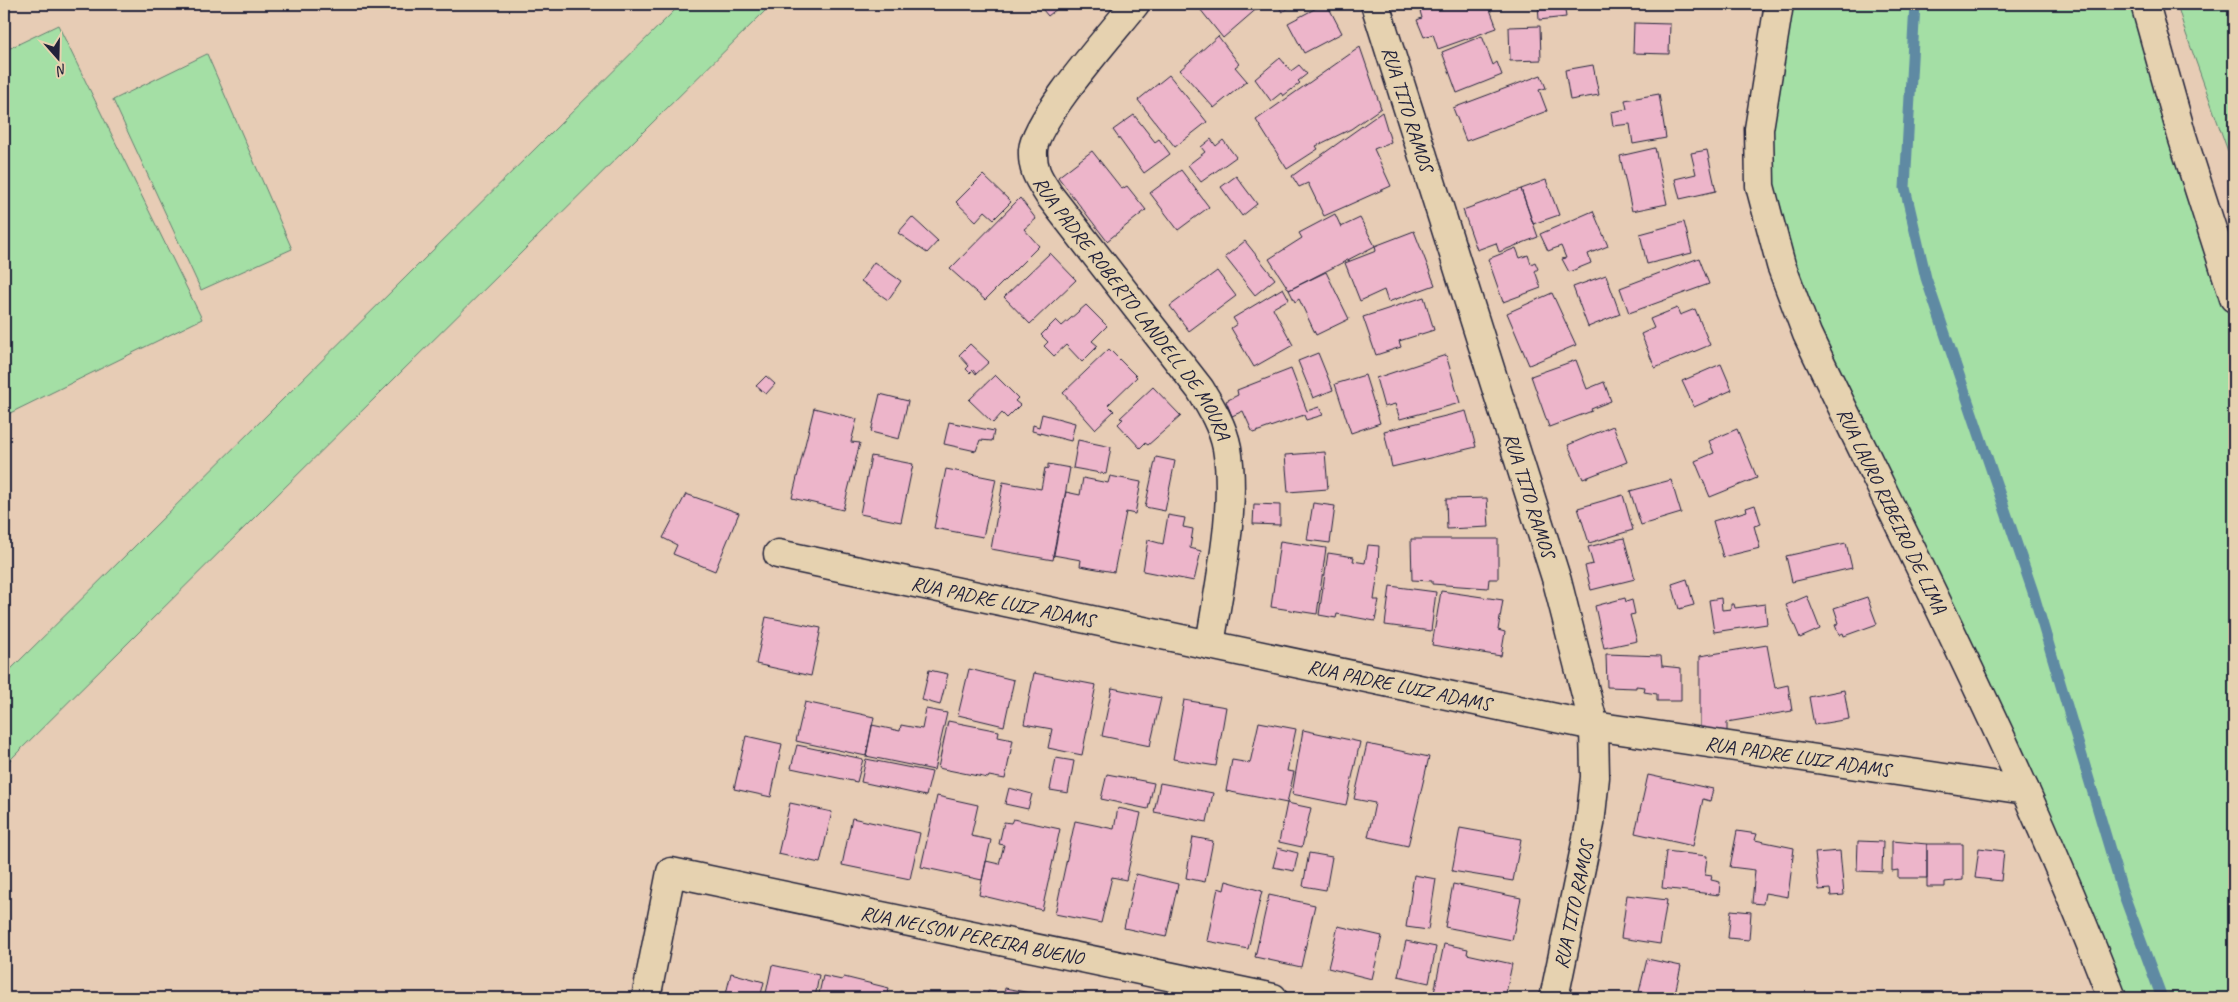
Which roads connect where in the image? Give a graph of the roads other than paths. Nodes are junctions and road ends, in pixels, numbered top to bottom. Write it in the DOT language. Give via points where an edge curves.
graph roads {
  1 [pos="1136,4"];
  2 [pos="1375,4"];
  3 [pos="1779,4"];
  4 [pos="2145,4"];
  5 [pos="2234,298"];
  6 [pos="778,554"];
  7 [pos="1210,645"];
  8 [pos="1594,726"];
  9 [pos="2025,790"];
  10 [pos="646,998"];
  11 [pos="1273,998"];
  12 [pos="1554,998"];
  13 [pos="2112,998"];
  1 -- 7 [label="street, RUA PADRE ROBERTO LANDELL DE MOURA" via="1040,128 1033,148 1035,173 1200,389 1227,446 1230,478 1227,523"];
  2 -- 8 [label="street, RUA TITO RAMOS" via="1557,581"];
  3 -- 9 [label="street, RUA LAURO RIBEIRO DE LIMA" via="1759,129 1760,186 1781,265 1807,334"];
  4 -- 5 [label="street" via="2182,136"];
  6 -- 7 [label="street, RUA PADRE LUIZ ADAMS"];
  7 -- 8 [label="street, RUA PADRE LUIZ ADAMS"];
  8 -- 9 [label="street, RUA PADRE LUIZ ADAMS"];
  8 -- 12 [label="street, RUA TITO RAMOS" via="1595,777 1590,824"];
  9 -- 13 [label="street, RUA LAURO RIBEIRO DE LIMA" via="2076,905"];
  10 -- 11 [label="street, RUA NELSON PEREIRA BUENO" via="671,872"];
}
